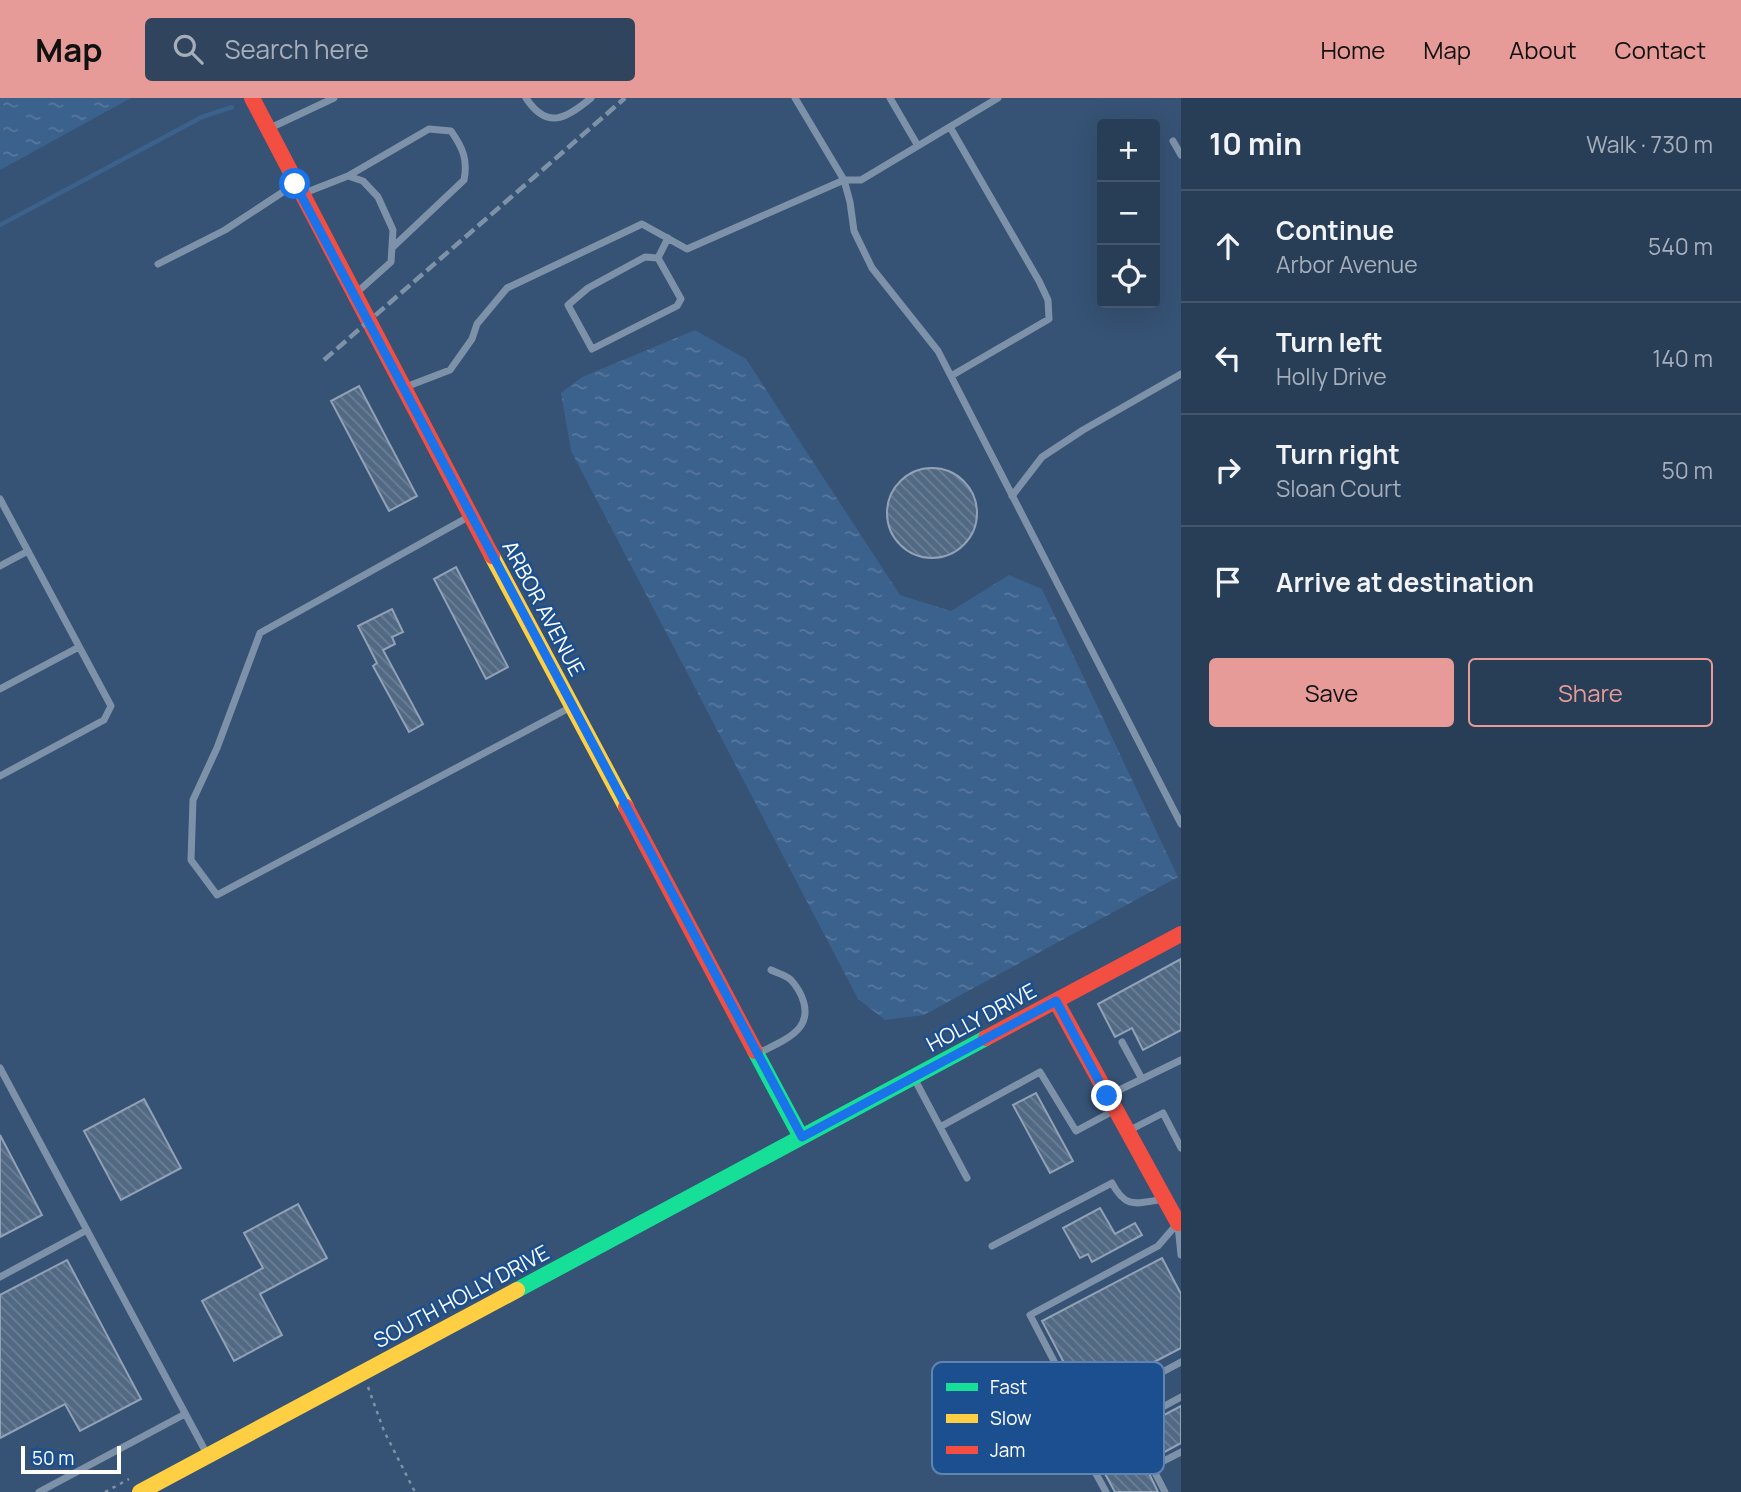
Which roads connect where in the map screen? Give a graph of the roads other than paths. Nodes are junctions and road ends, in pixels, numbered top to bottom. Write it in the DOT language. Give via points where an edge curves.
graph roads {
  1 [pos="252,98"];
  2 [pos="526,98"];
  3 [pos="591,98"];
  4 [pos="794,98"];
  5 [pos="890,98"];
  6 [pos="998,98"];
  7 [pos="330,99"];
  8 [pos="950,127"];
  9 [pos="268,129"];
  10 [pos="1173,141"];
  11 [pos="918,146"];
  12 [pos="1181,155"];
  13 [pos="348,176"];
  14 [pos="844,180"];
  15 [pos="298,189"];
  16 [pos="668,238"];
  17 [pos="393,247"];
  18 [pos="658,258"];
  19 [pos="158,264"];
  20 [pos="354,296"];
  21 [pos="1181,374"];
  22 [pos="951,376"];
  23 [pos="403,388"];
  24 [pos="1012,496"];
  25 [pos="0,499"];
  26 [pos="471,515"];
  27 [pos="28,551"];
  28 [pos="0,566"];
  29 [pos="79,647"];
  30 [pos="0,689"];
  31 [pos="572,706"];
  32 [pos="0,776"];
  33 [pos="1181,824"];
  34 [pos="1181,934"];
  35 [pos="771,970"];
  36 [pos="1056,1001"];
  37 [pos="1122,1042"];
  38 [pos="757,1054"];
  39 [pos="1181,1059"];
  40 [pos="0,1068"];
  41 [pos="914,1077"];
  42 [pos="1142,1079"];
  43 [pos="1111,1103"];
  44 [pos="940,1127"];
  45 [pos="1128,1132"];
  46 [pos="802,1137"];
  47 [pos="1181,1148"];
  48 [pos="967,1178"];
  49 [pos="1165,1199"];
  50 [pos="1181,1205"];
  51 [pos="1179,1223"];
  52 [pos="87,1230"];
  53 [pos="992,1246"];
  54 [pos="1181,1255"];
  55 [pos="0,1277"];
  56 [pos="1054,1362"];
  57 [pos="1181,1362"];
  58 [pos="1164,1371"];
  59 [pos="1181,1398"];
  60 [pos="1164,1407"];
  61 [pos="185,1414"];
  62 [pos="1181,1452"];
  63 [pos="208,1456"];
  64 [pos="1164,1461"];
  65 [pos="1096,1474"];
  66 [pos="1156,1474"];
  67 [pos="39,1492"];
  68 [pos="140,1492"];
  69 [pos="1106,1492"];
  70 [pos="1165,1492"];
  1 -- 9 [label="street, ARBOR AVENUE"];
  2 -- 3 [label="lane" via="534,110 560,118"];
  4 -- 14 [label="lane"];
  5 -- 11 [label="lane"];
  6 -- 8 [label="lane"];
  7 -- 9 [label="lane"];
  8 -- 11 [label="lane"];
  8 -- 22 [label="lane" via="1039,281 1048,300 1049,320"];
  9 -- 15 [label="street, ARBOR AVENUE"];
  10 -- 12 [label="lane"];
  11 -- 14 [label="lane" via="861,180"];
  13 -- 15 [label="lane"];
  13 -- 17 [label="lane" via="363,181 378,197 393,230"];
  13 -- 17 [label="lane" via="429,129 451,131 463,149 464,180"];
  14 -- 16 [label="lane" via="687,249"];
  14 -- 22 [label="lane" via="854,232 872,268 938,351"];
  15 -- 19 [label="lane"];
  15 -- 20 [label="street, ARBOR AVENUE"];
  16 -- 18 [label="lane"];
  16 -- 23 [label="lane" via="642,224 507,288 477,324 450,370"];
  17 -- 20 [label="lane" via="391,262"];
  18 -- 18 [label="lane" via="681,299 677,306 592,349 568,305 588,288 645,257"];
  20 -- 23 [label="street, ARBOR AVENUE"];
  21 -- 24 [label="lane" via="1042,457"];
  22 -- 24 [label="lane"];
  23 -- 26 [label="street, ARBOR AVENUE"];
  24 -- 33 [label="lane"];
  25 -- 27 [label="lane"];
  26 -- 31 [label="street, ARBOR AVENUE"];
  26 -- 31 [label="lane" via="260,633 193,800 191,860 217,895"];
  27 -- 28 [label="lane"];
  27 -- 29 [label="lane"];
  29 -- 30 [label="lane"];
  29 -- 32 [label="lane" via="111,706 104,720"];
  31 -- 38 [label="street, ARBOR AVENUE"];
  34 -- 36 [label="street, HOLLY DRIVE"];
  35 -- 38 [label="lane" via="789,978 806,1009 801,1026"];
  36 -- 41 [label="street, HOLLY DRIVE"];
  36 -- 43 [label="street"];
  37 -- 42 [label="lane"];
  38 -- 46 [label="street, ARBOR AVENUE"];
  39 -- 42 [label="lane"];
  40 -- 52 [label="lane"];
  41 -- 44 [label="lane"];
  41 -- 46 [label="street, HOLLY DRIVE"];
  42 -- 43 [label="lane"];
  43 -- 44 [label="lane" via="1076,1131 1040,1072"];
  43 -- 45 [label="street"];
  44 -- 48 [label="lane"];
  45 -- 47 [label="lane" via="1163,1113"];
  45 -- 49 [label="street"];
  46 -- 63 [label="street, SOUTH HOLLY DRIVE"];
  49 -- 51 [label="street"];
  49 -- 53 [label="lane" via="1131,1204 1120,1198 1112,1184"];
  50 -- 51 [label="lane"];
  51 -- 54 [label="lane"];
  51 -- 56 [label="lane" via="1158,1246 1030,1315"];
  52 -- 55 [label="lane"];
  52 -- 61 [label="lane"];
  57 -- 58 [label="lane"];
  59 -- 60 [label="lane"];
  61 -- 63 [label="lane"];
  61 -- 67 [label="lane"];
  62 -- 64 [label="lane"];
  63 -- 68 [label="street, SOUTH HOLLY DRIVE"];
  65 -- 69 [label="lane"];
  66 -- 70 [label="lane"];
}
